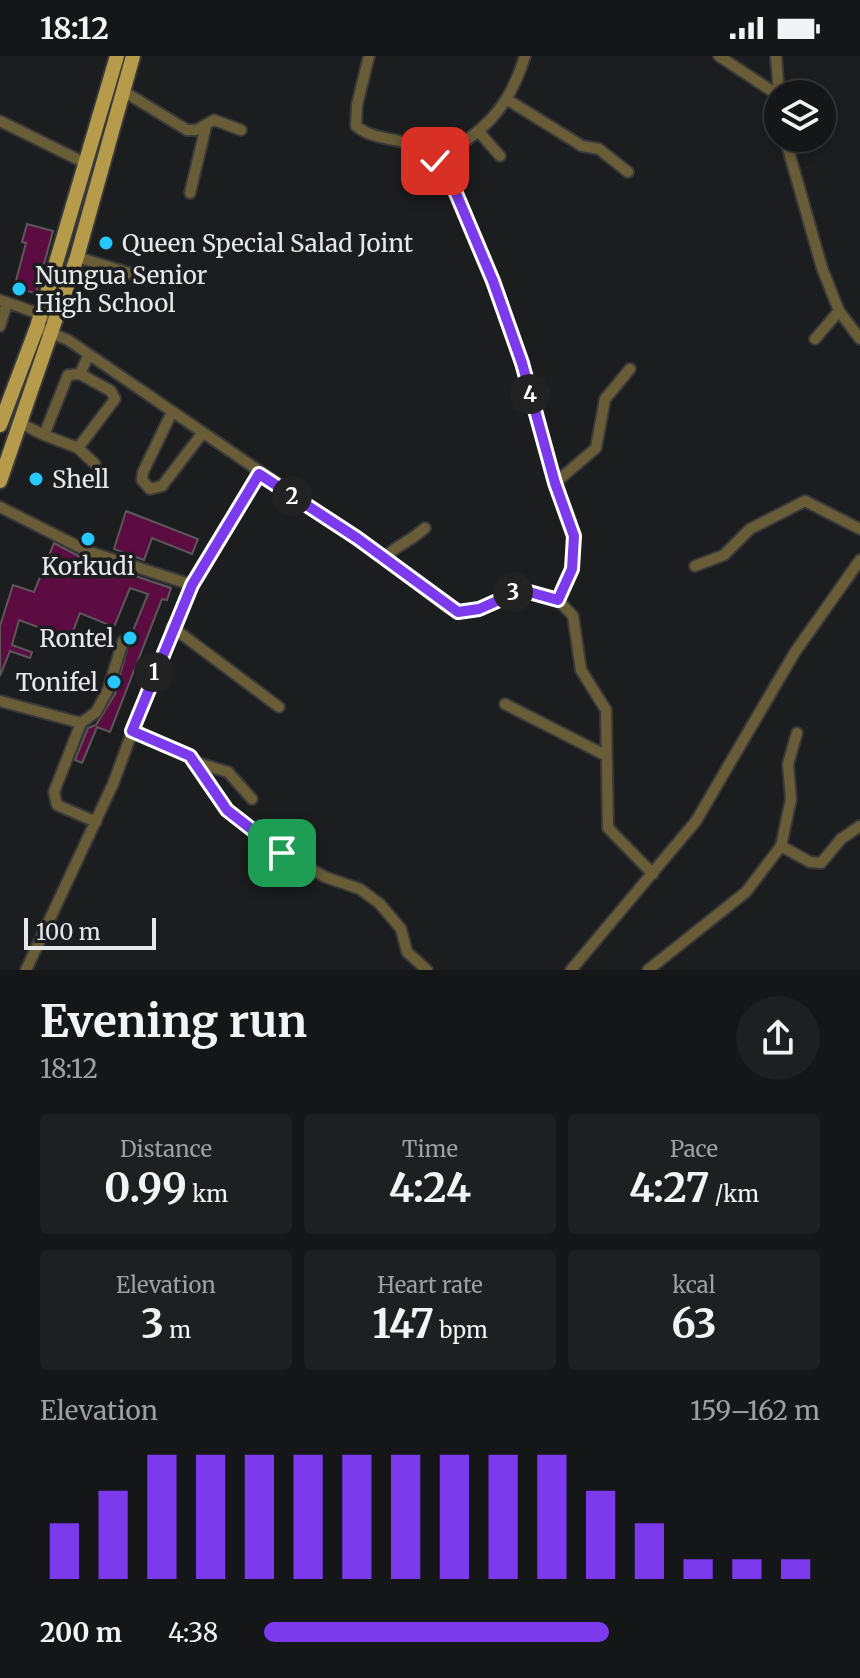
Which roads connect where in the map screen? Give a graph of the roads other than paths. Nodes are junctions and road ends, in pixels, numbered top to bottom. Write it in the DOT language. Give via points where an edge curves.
graph roads {
  1 [pos="117,56"];
  2 [pos="133,56"];
  3 [pos="369,56"];
  4 [pos="525,56"];
  5 [pos="719,56"];
  6 [pos="776,56"];
  7 [pos="777,80"];
  8 [pos="764,86"];
  9 [pos="123,91"];
  10 [pos="508,100"];
  11 [pos="0,121"];
  12 [pos="206,126"];
  13 [pos="241,130"];
  14 [pos="479,132"];
  15 [pos="789,152"];
  16 [pos="500,156"];
  17 [pos="435,161"];
  18 [pos="85,163"];
  19 [pos="628,172"];
  20 [pos="190,193"];
  21 [pos="77,257"];
  22 [pos="152,280"];
  23 [pos="4,301"];
  24 [pos="839,311"];
  25 [pos="38,320"];
  26 [pos="0,326"];
  27 [pos="55,326"];
  28 [pos="815,339"];
  29 [pos="860,339"];
  30 [pos="88,356"];
  31 [pos="630,369"];
  32 [pos="80,374"];
  33 [pos="171,414"];
  34 [pos="0,427"];
  35 [pos="18,429"];
  36 [pos="44,435"];
  37 [pos="201,435"];
  38 [pos="78,448"];
  39 [pos="95,464"];
  40 [pos="259,474"];
  41 [pos="0,481"];
  42 [pos="555,483"];
  43 [pos="0,507"];
  44 [pos="425,528"];
  45 [pos="860,529"];
  46 [pos="384,558"];
  47 [pos="860,560"];
  48 [pos="695,566"];
  49 [pos="192,585"];
  50 [pos="558,600"];
  51 [pos="172,627"];
  52 [pos="123,641"];
  53 [pos="0,701"];
  54 [pos="505,704"];
  55 [pos="279,707"];
  56 [pos="81,723"];
  57 [pos="132,731"];
  58 [pos="797,733"];
  59 [pos="605,755"];
  60 [pos="198,763"];
  61 [pos="252,799"];
  62 [pos="96,822"];
  63 [pos="860,826"];
  64 [pos="781,846"];
  65 [pos="653,874"];
  66 [pos="26,970"];
  67 [pos="427,970"];
  68 [pos="571,970"];
  69 [pos="648,970"];
  1 -- 18 [label="main road"];
  2 -- 9 [label="main road"];
  3 -- 17 [label="street" via="356,126 373,137 402,141"];
  4 -- 10 [label="street"];
  5 -- 8 [label="street"];
  6 -- 7 [label="street"];
  9 -- 12 [label="street" via="179,127"];
  9 -- 21 [label="main road"];
  10 -- 14 [label="street"];
  10 -- 19 [label="street" via="582,146 599,149"];
  11 -- 18 [label="street"];
  12 -- 13 [label="street" via="214,120"];
  12 -- 20 [label="street"];
  14 -- 16 [label="street"];
  14 -- 17 [label="street"];
  15 -- 24 [label="street"];
  17 -- 42 [label="street" via="450,179 493,281"];
  18 -- 25 [label="main road"];
  21 -- 22 [label="street"];
  21 -- 27 [label="main road"];
  23 -- 25 [label="street"];
  23 -- 26 [label="street"];
  24 -- 28 [label="street"];
  24 -- 29 [label="street"];
  25 -- 27 [label="street"];
  25 -- 34 [label="main road"];
  27 -- 30 [label="street"];
  27 -- 35 [label="main road"];
  30 -- 32 [label="street"];
  30 -- 33 [label="street"];
  31 -- 42 [label="street" via="605,399 596,448"];
  32 -- 36 [label="street" via="68,375"];
  32 -- 38 [label="street" via="115,396"];
  33 -- 37 [label="street"];
  33 -- 37 [label="street" via="143,472 150,489 162,486"];
  34 -- 35 [label="street"];
  35 -- 36 [label="street"];
  35 -- 41 [label="main road"];
  36 -- 38 [label="street"];
  37 -- 40 [label="street"];
  38 -- 39 [label="street"];
  40 -- 46 [label="street"];
  40 -- 49 [label="street"];
  42 -- 50 [label="street" via="575,553"];
  43 -- 49 [label="street" via="87,551"];
  44 -- 46 [label="street"];
  45 -- 48 [label="street" via="805,501 750,529 724,555"];
  46 -- 50 [label="street" via="458,612 522,590"];
  47 -- 65 [label="street" via="795,652 706,807"];
  49 -- 51 [label="street"];
  50 -- 59 [label="street" via="573,616 581,670 606,710"];
  51 -- 55 [label="street"];
  51 -- 57 [label="street"];
  52 -- 56 [label="street" via="108,690 96,712"];
  53 -- 56 [label="street"];
  54 -- 59 [label="street"];
  56 -- 62 [label="street" via="53,798 62,808"];
  57 -- 60 [label="street"];
  57 -- 62 [label="street"];
  58 -- 64 [label="street" via="788,764 791,799"];
  59 -- 65 [label="street" via="608,828"];
  60 -- 61 [label="street" via="228,772"];
  60 -- 67 [label="street" via="227,810 265,842 380,904 401,929 407,952"];
  62 -- 66 [label="street"];
  63 -- 64 [label="street" via="821,863"];
  64 -- 69 [label="street" via="746,892"];
  65 -- 68 [label="street"];
}
